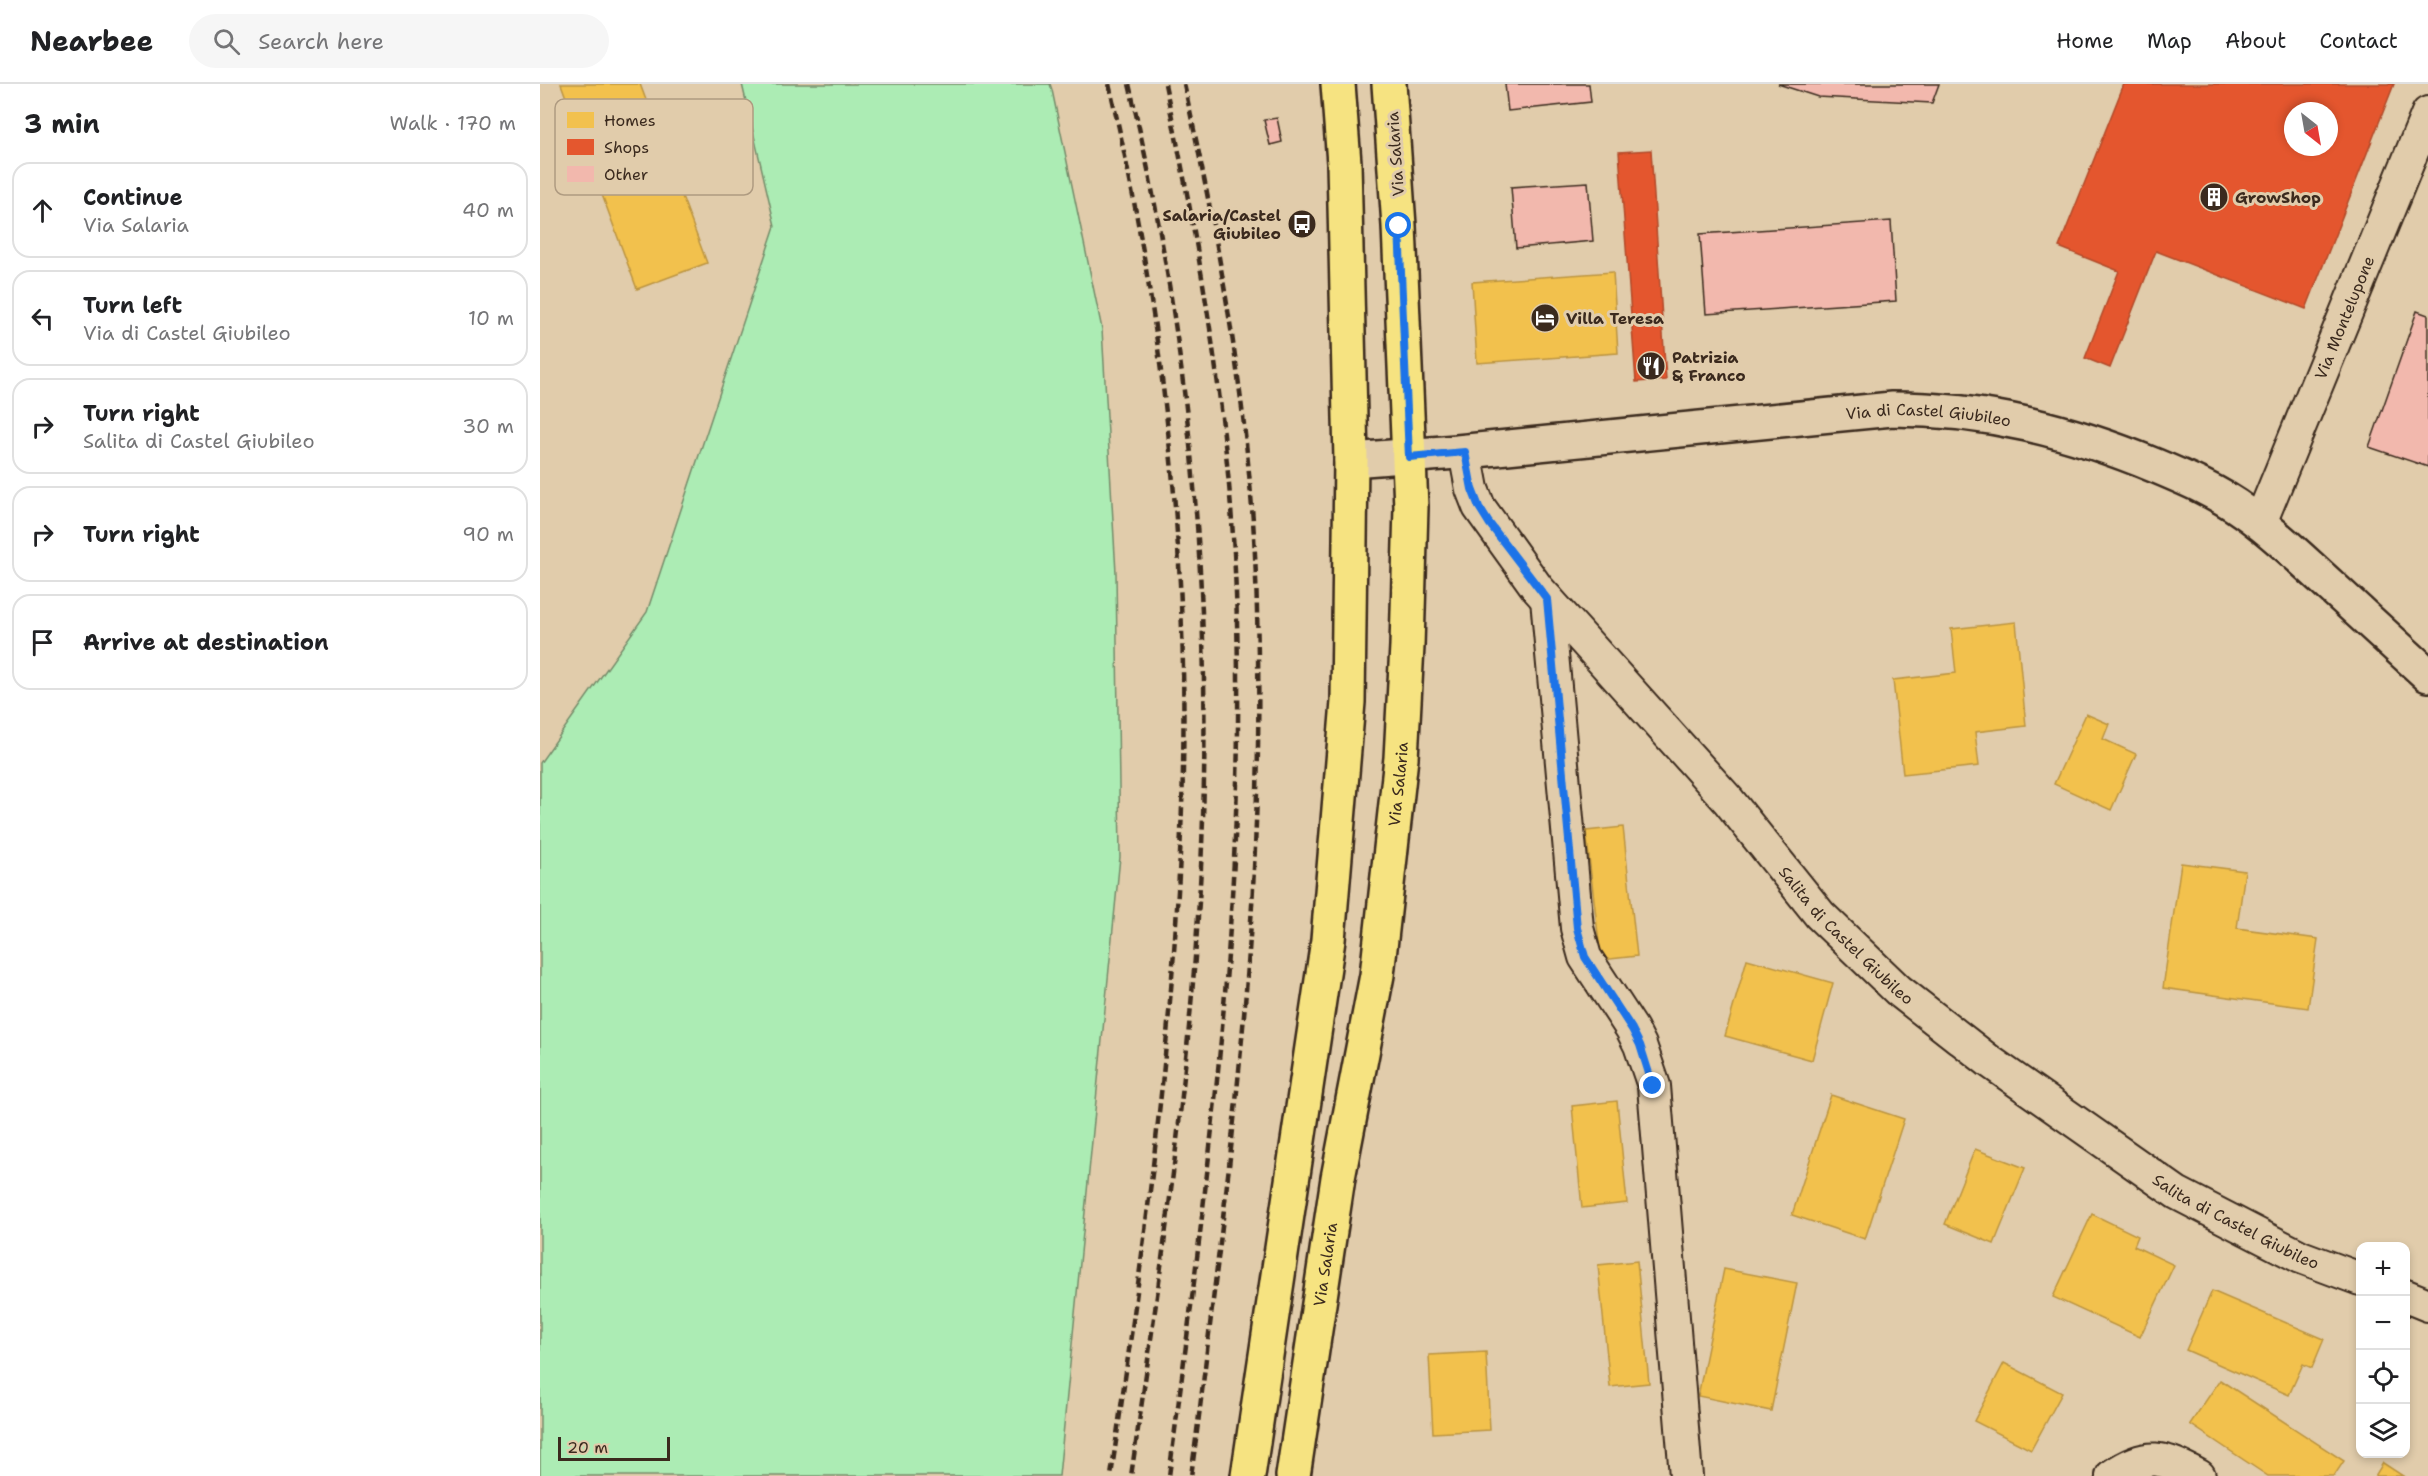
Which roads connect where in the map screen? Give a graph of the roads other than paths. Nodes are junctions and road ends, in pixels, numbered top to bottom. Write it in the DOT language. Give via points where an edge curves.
graph roads {
  1 [pos="1338,84"];
  2 [pos="1389,84"];
  3 [pos="2428,113"];
  4 [pos="1465,452"];
  5 [pos="1409,457"];
  6 [pos="1351,460"];
  7 [pos="2260,523"];
  8 [pos="1547,599"];
  9 [pos="2428,675"];
  10 [pos="2356,1278"];
  11 [pos="2410,1298"];
  12 [pos="2428,1305"];
  13 [pos="1248,1476"];
  14 [pos="1293,1476"];
  15 [pos="1686,1476"];
  16 [pos="2112,1476"];
  17 [pos="2199,1476"];
  1 -- 6 [label="main road" via="1344,164"];
  2 -- 5 [label="main road, Via Salaria"];
  3 -- 7 [label="street, Via Montelupone"];
  4 -- 5 [label="street, Via di Castel Giubileo"];
  4 -- 7 [label="street, Via di Castel Giubileo" via="1846,412 1940,410 1990,415 2119,451 2194,482"];
  4 -- 8 [label="street, Salita di Castel Giubileo" via="1479,507"];
  5 -- 6 [label="street, Via di Castel Giubileo"];
  5 -- 14 [label="main road, Via Salaria" via="1407,646 1386,910 1370,1019 1338,1178"];
  6 -- 13 [label="main road" via="1348,702 1328,940"];
  7 -- 9 [label="street, Via di Castel Giubileo"];
  8 -- 10 [label="street, Salita di Castel Giubileo" via="1728,800 1820,915 1898,990 1989,1061 2177,1193 2301,1257"];
  8 -- 15 [label="street" via="1577,928 1585,957 1640,1045 1653,1086"];
  11 -- 12 [label="street"];
  16 -- 17 [label="street" via="2128,1466 2158,1458"];
}
